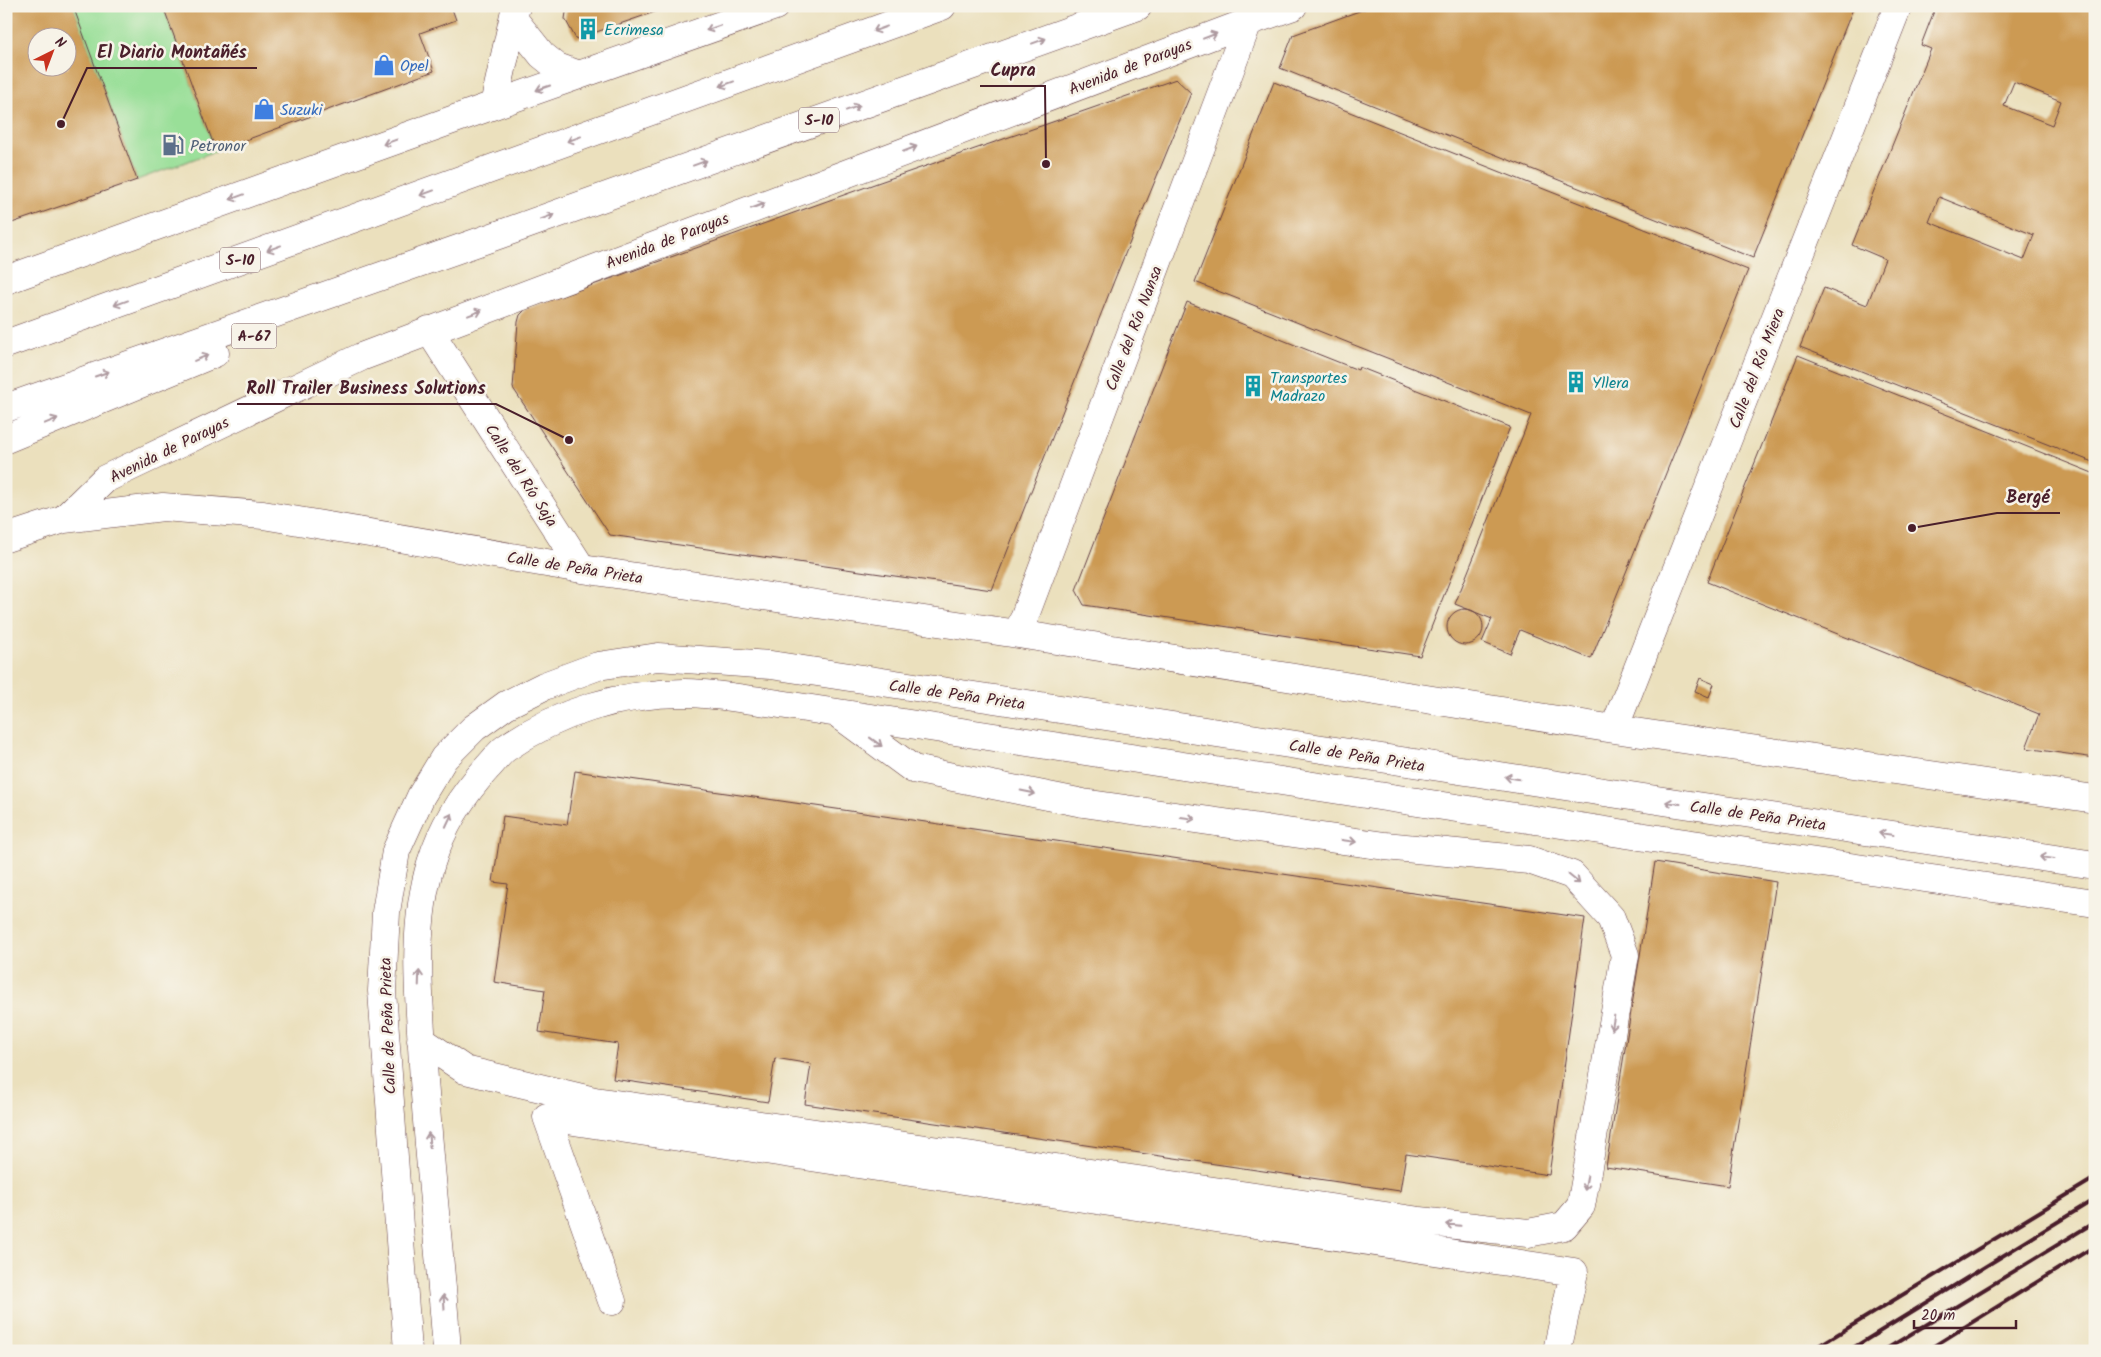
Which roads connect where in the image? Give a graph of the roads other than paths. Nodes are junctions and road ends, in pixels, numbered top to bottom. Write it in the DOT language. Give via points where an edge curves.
graph roads {
  1 [pos="775,6"];
  2 [pos="942,6"];
  3 [pos="1138,6"];
  4 [pos="1293,6"];
  5 [pos="1898,6"];
  6 [pos="516,13"];
  7 [pos="1248,22"];
  8 [pos="579,75"];
  9 [pos="494,105"];
  10 [pos="501,234"];
  11 [pos="6,280"];
  12 [pos="429,330"];
  13 [pos="6,344"];
  14 [pos="6,408"];
  15 [pos="6,439"];
  16 [pos="64,519"];
  17 [pos="6,538"];
  18 [pos="582,569"];
  19 [pos="1018,634"];
  20 [pos="837,713"];
  21 [pos="931,728"];
  22 [pos="1614,730"];
  23 [pos="913,769"];
  24 [pos="2095,799"];
  25 [pos="1534,820"];
  26 [pos="1529,860"];
  27 [pos="2095,865"];
  28 [pos="2095,903"];
  29 [pos="421,1040"];
  30 [pos="612,1301"];
  31 [pos="408,1351"];
  32 [pos="447,1351"];
  33 [pos="1557,1351"];
  1 -- 8 [label="main road, one-way"];
  2 -- 13 [label="main road, S-10, one-way"];
  10 -- 3 [label="main road, S-10, one-way"];
  4 -- 7 [label="main road, Avenida de Parayas"];
  5 -- 22 [label="main road, Calle del Río Miera"];
  6 -- 8 [label="main road" via="542,55 557,68"];
  6 -- 9 [label="main road"];
  12 -- 7 [label="main road, Avenida de Parayas, one-way"];
  7 -- 19 [label="main road, Calle del Río Nansa"];
  8 -- 9 [label="main road, one-way"];
  9 -- 11 [label="main road, one-way"];
  14 -- 10 [label="main road, S-10, one-way"];
  15 -- 10 [label="main road, A-67, one-way"];
  12 -- 16 [label="main road, Avenida de Parayas" via="361,357 105,479"];
  12 -- 18 [label="main road, Calle del Río Saja"];
  16 -- 17 [label="main road"];
  16 -- 18 [label="main road, Calle de Peña Prieta" via="163,507 263,515"];
  18 -- 19 [label="main road, Calle de Peña Prieta"];
  19 -- 22 [label="main road, Calle de Peña Prieta"];
  20 -- 21 [label="main road, Calle de Peña Prieta"];
  20 -- 23 [label="main road, one-way"];
  29 -- 20 [label="main road, Calle de Peña Prieta, one-way" via="418,992 420,917 431,863 450,816 504,749 550,721 588,707 639,696 684,692"];
  21 -- 23 [label="main road"];
  21 -- 25 [label="main road, Calle de Peña Prieta"];
  22 -- 24 [label="main road, Calle de Peña Prieta"];
  23 -- 26 [label="main road, one-way" via="1103,806 1385,846"];
  25 -- 26 [label="main road"];
  25 -- 28 [label="main road, Calle de Peña Prieta"];
  26 -- 29 [label="main road, one-way" via="1572,875 1611,918 1625,956 1581,1206 1564,1226 1528,1232 1410,1220 595,1100 465,1070"];
  27 -- 31 [label="main road, Calle de Peña Prieta, one-way" via="771,665 658,657 598,666 544,686 506,705 474,728 444,758 421,796 396,850 386,912 382,991"];
  32 -- 29 [label="main road, Calle de Peña Prieta, one-way"];
  30 -- 33 [label="main road" via="547,1117 1574,1272"];
}
